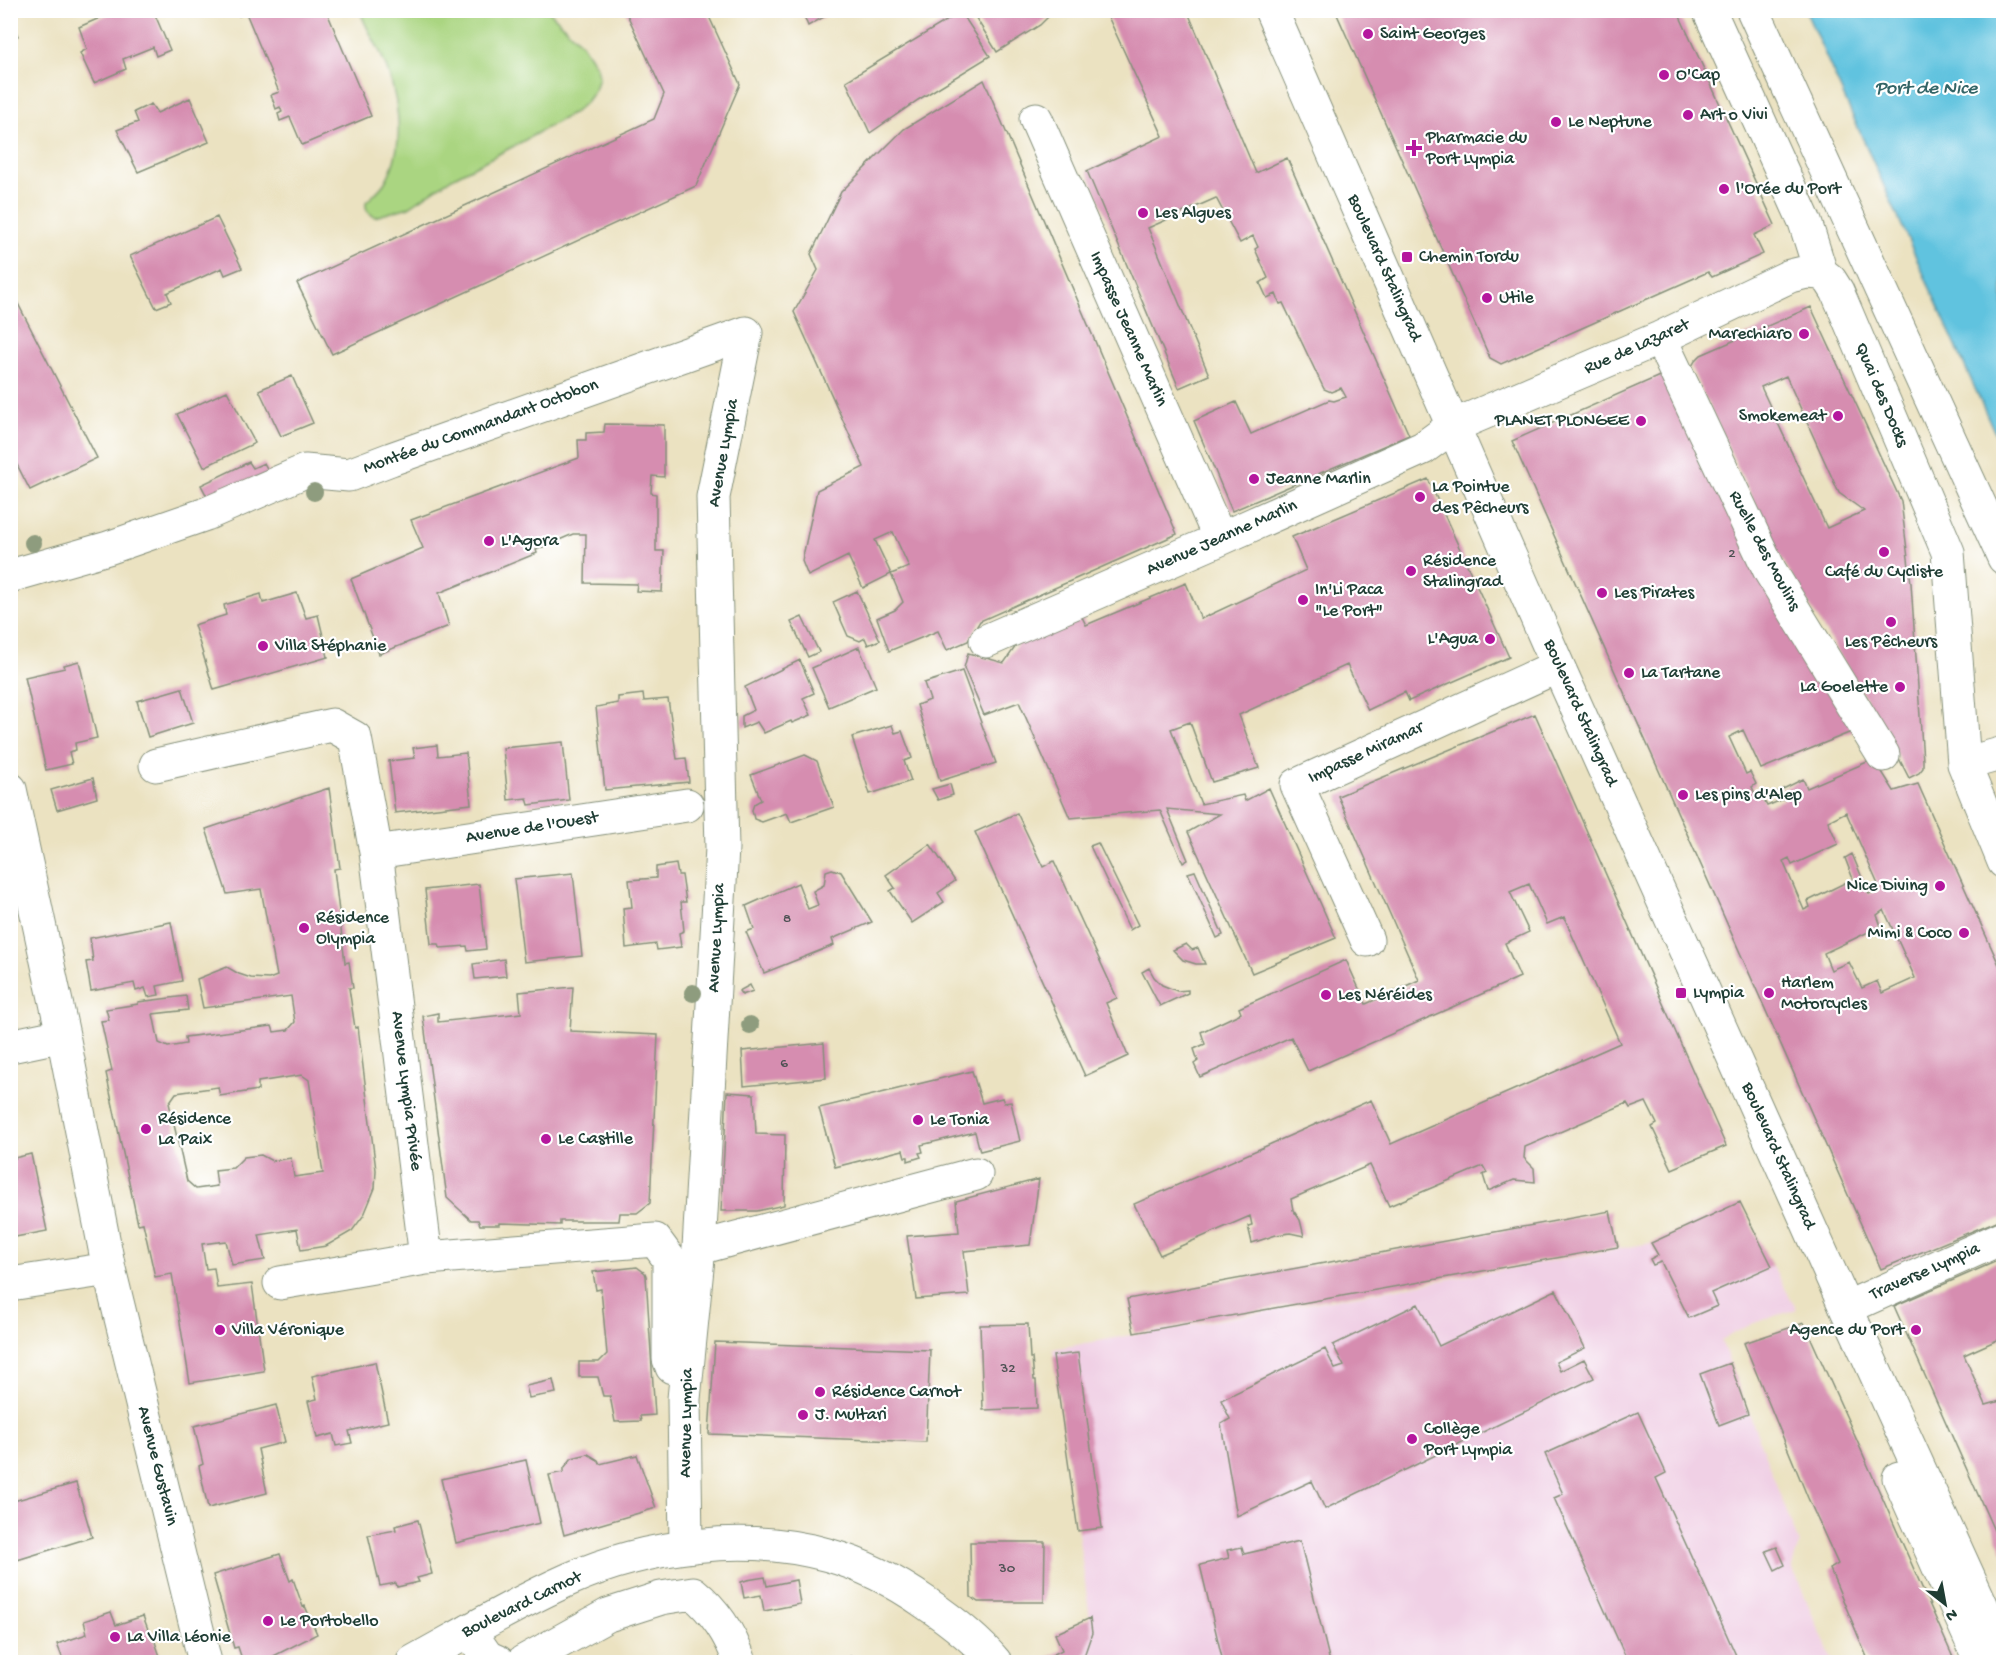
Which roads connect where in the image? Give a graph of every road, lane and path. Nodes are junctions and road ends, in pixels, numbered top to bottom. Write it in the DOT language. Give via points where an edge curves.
graph roads {
  1 [pos="1271,10"];
  2 [pos="1709,10"];
  3 [pos="1753,10"];
  4 [pos="1036,119"];
  5 [pos="1821,273"];
  6 [pos="746,333"];
  7 [pos="1660,338"];
  8 [pos="1453,426"];
  9 [pos="1220,539"];
  10 [pos="2004,558"];
  11 [pos="10,576"];
  12 [pos="986,641"];
  13 [pos="1558,666"];
  14 [pos="2004,753"];
  15 [pos="1883,755"];
  16 [pos="1964,764"];
  17 [pos="156,765"];
  18 [pos="10,789"];
  19 [pos="687,805"];
  20 [pos="376,852"];
  21 [pos="2004,862"];
  22 [pos="1367,940"];
  23 [pos="63,1035"];
  24 [pos="10,1046"];
  25 [pos="976,1174"];
  26 [pos="2004,1237"];
  27 [pos="699,1248"];
  28 [pos="426,1258"];
  29 [pos="110,1269"];
  30 [pos="280,1283"];
  31 [pos="10,1284"];
  32 [pos="1845,1308"];
  33 [pos="684,1399"];
  34 [pos="1894,1413"];
  35 [pos="687,1546"];
  36 [pos="2004,1610"];
  37 [pos="469,1631"];
  38 [pos="2004,1655"];
  39 [pos="206,1662"];
  40 [pos="413,1662"];
  41 [pos="498,1662"];
  42 [pos="523,1662"];
  43 [pos="740,1662"];
  44 [pos="995,1662"];
  45 [pos="1981,1662"];
  1 -- 8 [label="street, Boulevard Stalingrad"];
  2 -- 5 [label="street, Quai des Docks" via="1805,222"];
  3 -- 10 [label="street"];
  4 -- 9 [label="street, Impasse Jeanne Marlin"];
  5 -- 7 [label="street, Rue de Lazaret" via="1790,276"];
  5 -- 16 [label="street, Quai des Docks" via="1836,291 1948,552"];
  6 -- 11 [label="street, Montée du Commandant Octobon" via="349,475 305,471 206,514"];
  6 -- 27 [label="street, Avenue Lympia" via="713,497 722,848"];
  7 -- 8 [label="street, Rue de Lazaret"];
  7 -- 15 [label="street, Ruelle des Moulins" via="1770,571"];
  8 -- 9 [label="street, Avenue Jeanne Marlin" via="1423,448"];
  8 -- 13 [label="street, Boulevard Stalingrad"];
  9 -- 12 [label="street, Avenue Jeanne Marlin"];
  13 -- 22 [label="street, Impasse Miramar" via="1297,785"];
  13 -- 32 [label="street, Boulevard Stalingrad"];
  14 -- 16 [label="street"];
  16 -- 21 [label="street, Quai des Docks"];
  17 -- 20 [label="street, Avenue Lympia Privée" via="332,725 355,738"];
  18 -- 23 [label="street, Avenue Gustavin"];
  19 -- 20 [label="street, Avenue de l'Ouest"];
  20 -- 28 [label="street, Avenue Lympia Privée"];
  23 -- 24 [label="street"];
  23 -- 29 [label="street, Avenue Gustavin"];
  25 -- 27 [label="street"];
  26 -- 32 [label="street, Traverse Lympia"];
  27 -- 33 [label="street, Avenue Lympia"];
  28 -- 30 [label="street"];
  28 -- 33 [label="street" via="655,1240 669,1259 669,1359"];
  29 -- 31 [label="street"];
  29 -- 39 [label="street, Avenue Gustavin"];
  32 -- 34 [label="street, Boulevard Stalingrad"];
  33 -- 35 [label="street, Avenue Lympia"];
  34 -- 36 [label="street, Boulevard Stalingrad" via="1919,1432 1938,1459"];
  34 -- 38 [label="street, Boulevard Stalingrad"];
  34 -- 45 [label="street" via="1890,1458"];
  35 -- 37 [label="street, Boulevard Carnot" via="622,1561 570,1579"];
  35 -- 44 [label="street, Boulevard Carnot" via="770,1544 828,1555 870,1570 945,1616"];
  37 -- 40 [label="street, Boulevard Carnot"];
  37 -- 41 [label="street" via="487,1657"];
  42 -- 43 [label="street" via="608,1615 661,1598 693,1593 724,1628"];
}
